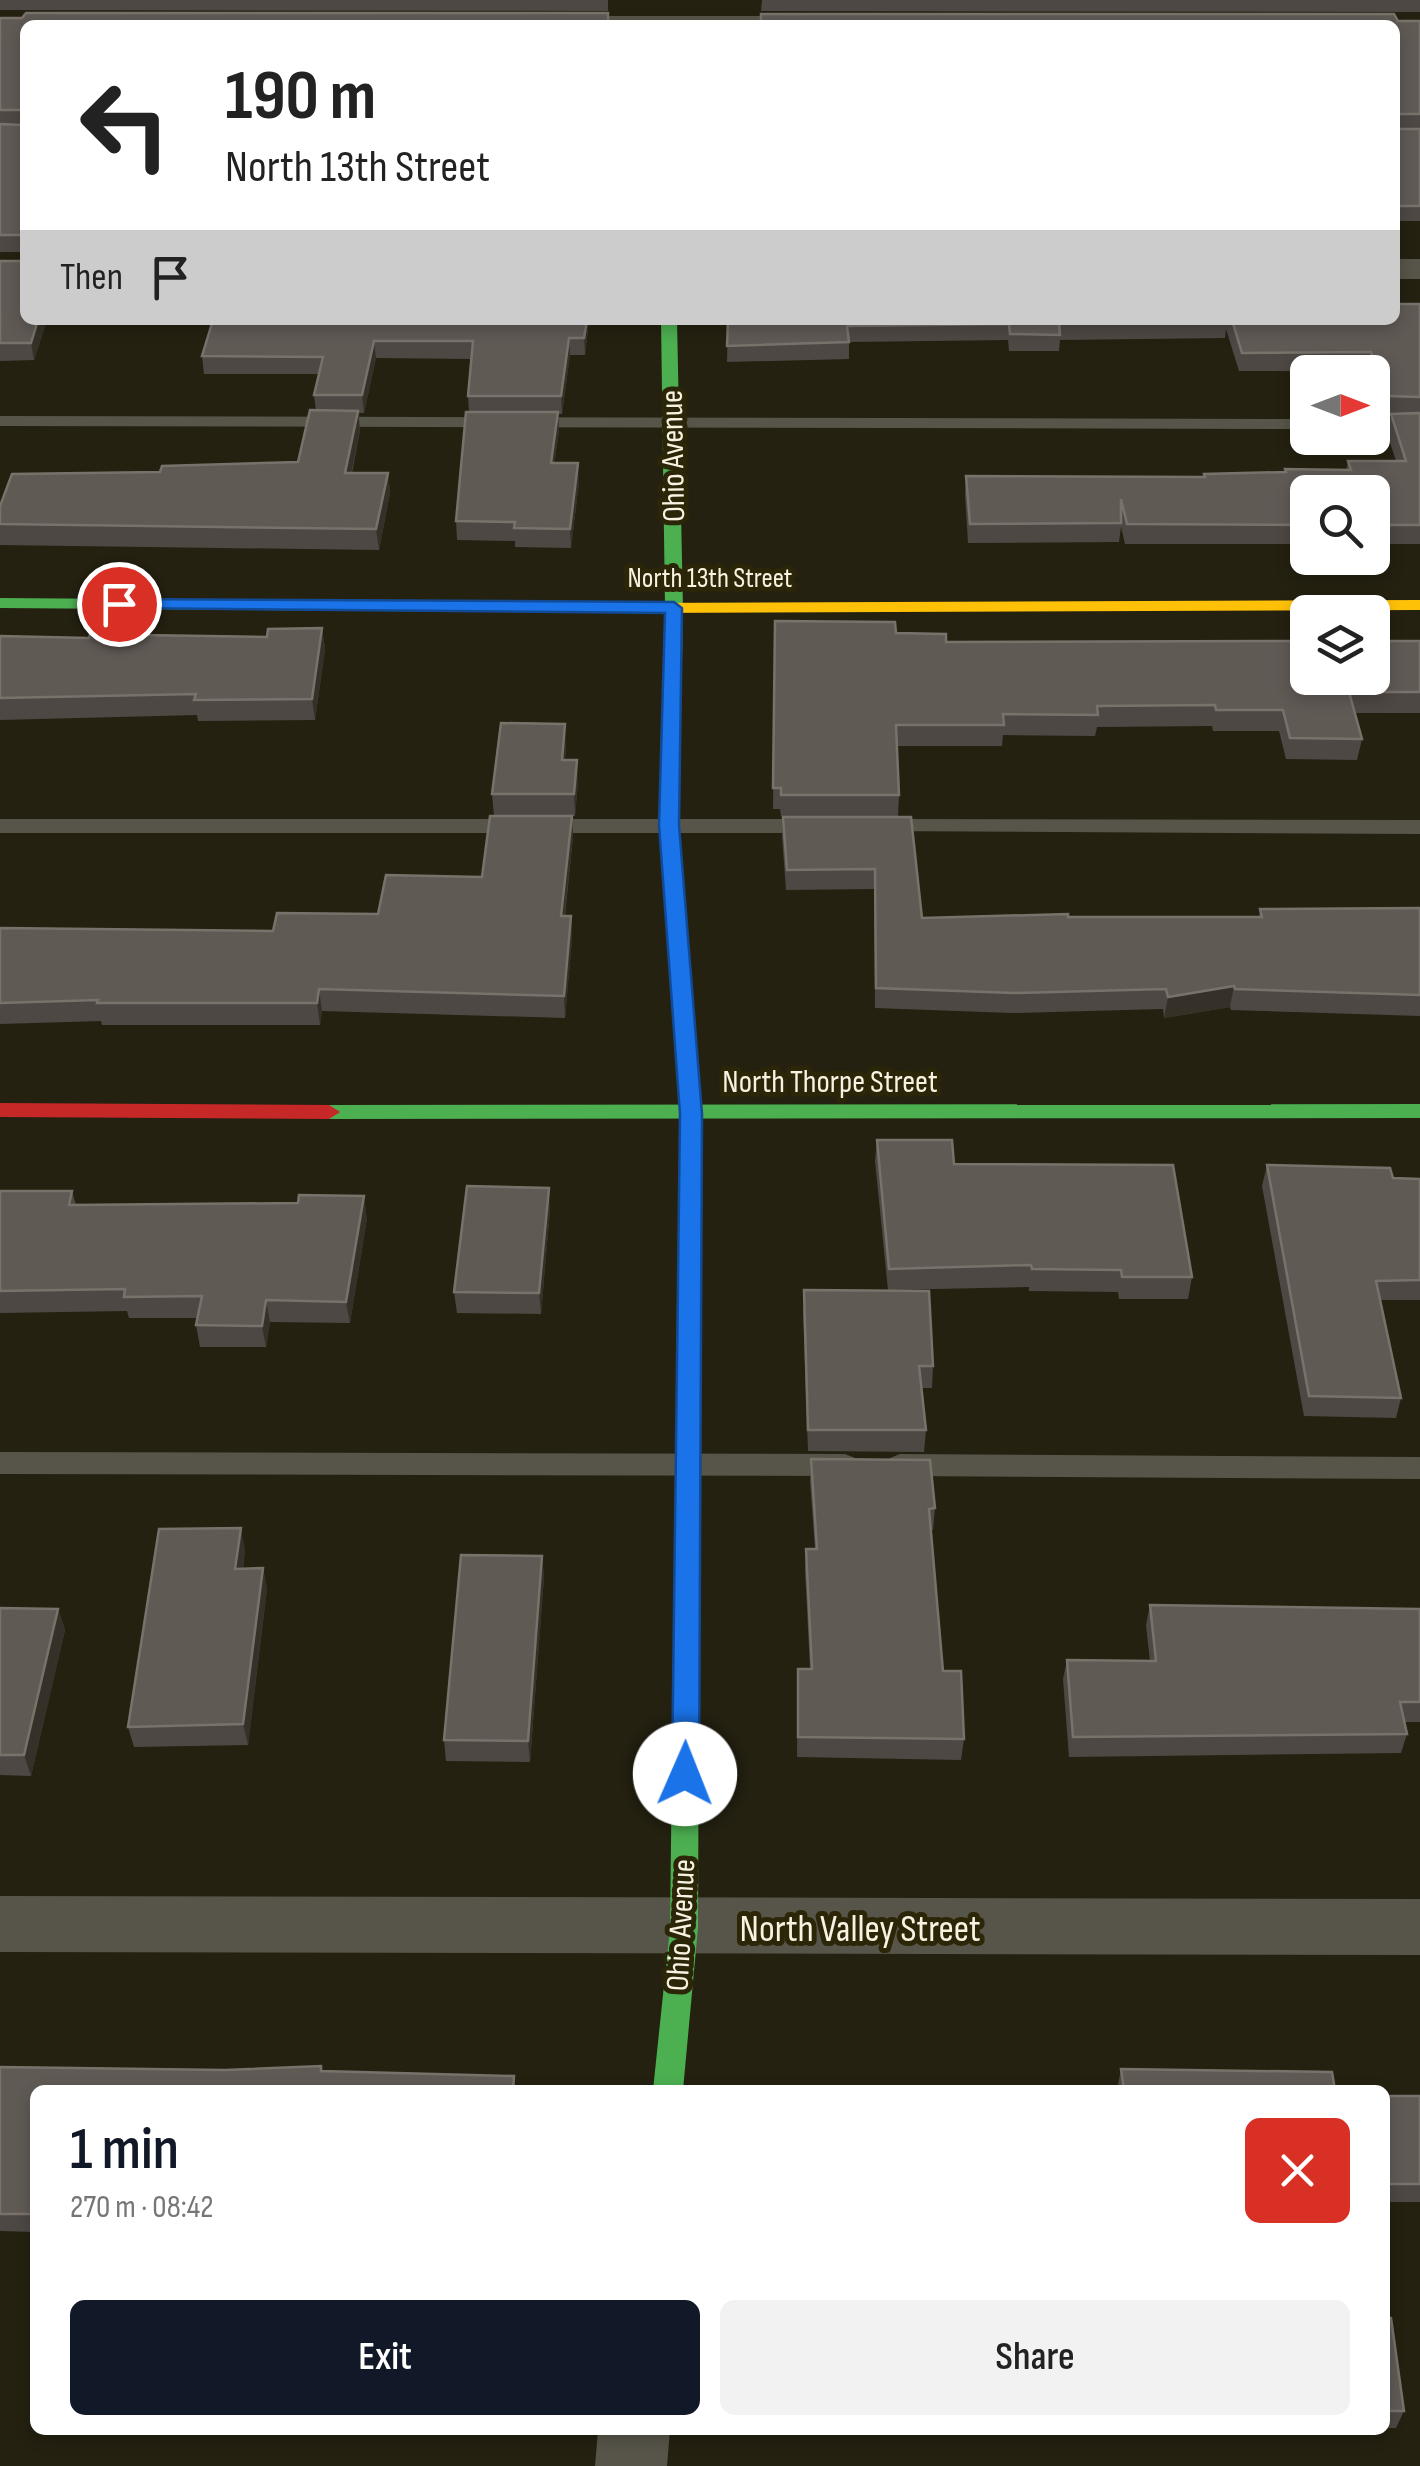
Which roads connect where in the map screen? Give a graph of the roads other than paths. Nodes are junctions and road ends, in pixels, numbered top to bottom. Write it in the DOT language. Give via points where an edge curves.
graph roads {
  1 [pos="669,325"];
  2 [pos="0,420"];
  3 [pos="672,424"];
  4 [pos="1290,424"];
  5 [pos="1390,424"];
  6 [pos="1420,424"];
  7 [pos="0,603"];
  8 [pos="1420,605"];
  9 [pos="674,608"];
  10 [pos="669,825"];
  11 [pos="0,826"];
  12 [pos="1420,827"];
  13 [pos="0,1110"];
  14 [pos="1420,1111"];
  15 [pos="691,1114"];
  16 [pos="0,1463"];
  17 [pos="688,1464"];
  18 [pos="1420,1468"];
  19 [pos="0,1924"];
  20 [pos="1420,1927"];
  21 [pos="684,1928"];
  22 [pos="668,2085"];
  23 [pos="634,2435"];
  24 [pos="631,2466"];
  1 -- 3 [label="street, Ohio Avenue"];
  2 -- 3 [label="lane"];
  3 -- 4 [label="lane"];
  3 -- 9 [label="street, Ohio Avenue"];
  5 -- 6 [label="lane"];
  7 -- 9 [label="street, North 13th Street"];
  8 -- 9 [label="street, North 13th Street"];
  9 -- 10 [label="street, Ohio Avenue"];
  10 -- 11 [label="lane"];
  10 -- 12 [label="lane"];
  10 -- 15 [label="street, Ohio Avenue"];
  13 -- 15 [label="street, North Thorpe Street"];
  14 -- 15 [label="street, North Thorpe Street"];
  15 -- 17 [label="street, Ohio Avenue"];
  16 -- 17 [label="lane"];
  17 -- 18 [label="lane"];
  17 -- 21 [label="street, Ohio Avenue"];
  19 -- 21 [label="street, North Valley Street"];
  20 -- 21 [label="street, North Valley Street"];
  21 -- 22 [label="street, Ohio Avenue"];
  23 -- 24 [label="street"];
}
